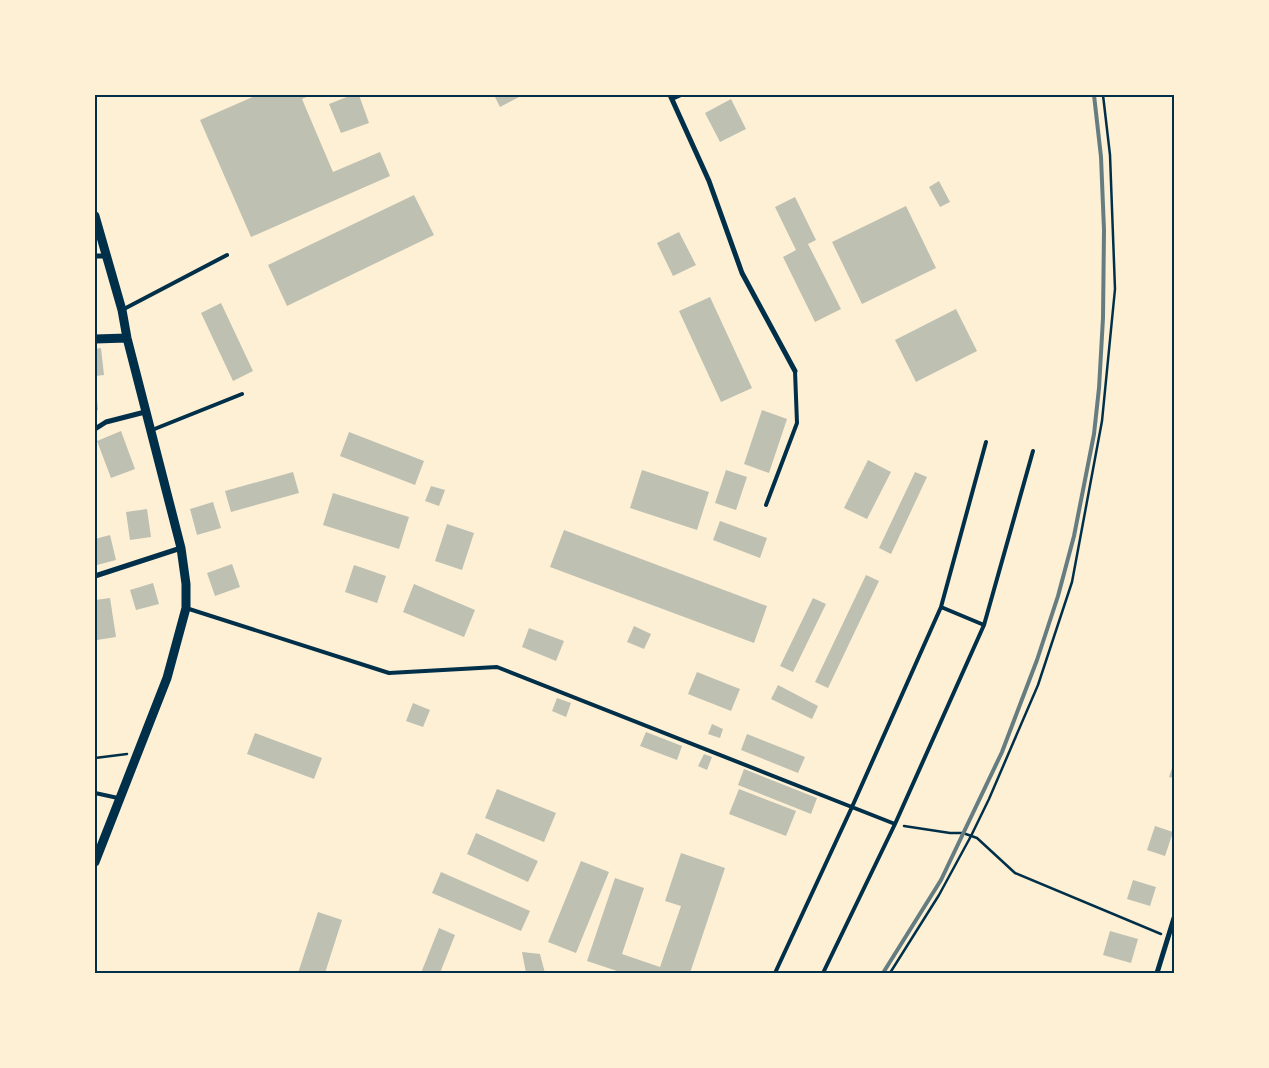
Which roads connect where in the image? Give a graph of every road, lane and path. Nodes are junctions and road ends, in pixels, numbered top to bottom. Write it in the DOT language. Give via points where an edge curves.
graph roads {
  1 [pos="681,95"];
  2 [pos="1103,95"];
  3 [pos="671,97"];
  4 [pos="95,216"];
  5 [pos="226,255"];
  6 [pos="95,256"];
  7 [pos="106,256"];
  8 [pos="122,310"];
  9 [pos="127,338"];
  10 [pos="95,339"];
  11 [pos="795,371"];
  12 [pos="242,394"];
  13 [pos="146,412"];
  14 [pos="95,429"];
  15 [pos="150,431"];
  16 [pos="986,442"];
  17 [pos="1033,451"];
  18 [pos="766,505"];
  19 [pos="181,548"];
  20 [pos="95,576"];
  21 [pos="186,608"];
  22 [pos="941,608"];
  23 [pos="984,625"];
  24 [pos="138,752"];
  25 [pos="95,758"];
  26 [pos="95,793"];
  27 [pos="120,799"];
  28 [pos="852,807"];
  29 [pos="895,824"];
  30 [pos="971,836"];
  31 [pos="95,862"];
  32 [pos="1174,918"];
  33 [pos="1171,937"];
  34 [pos="776,973"];
  35 [pos="823,973"];
  36 [pos="890,973"];
  37 [pos="1157,973"];
  1 -- 3 [label="lane"];
  2 -- 30 [label="path" via="1110,155 1115,289 1102,421 1072,582 1038,685"];
  3 -- 11 [label="street" via="709,181 742,273"];
  4 -- 7 [label="street"];
  5 -- 8 [label="lane"];
  6 -- 7 [label="street"];
  7 -- 8 [label="street"];
  8 -- 9 [label="street"];
  9 -- 10 [label="street"];
  9 -- 13 [label="street"];
  11 -- 18 [label="lane" via="797,423"];
  12 -- 15 [label="lane"];
  13 -- 14 [label="street" via="106,422"];
  13 -- 15 [label="street"];
  15 -- 19 [label="street"];
  16 -- 22 [label="lane"];
  17 -- 23 [label="lane"];
  19 -- 20 [label="street"];
  19 -- 21 [label="street"];
  21 -- 24 [label="street" via="167,678"];
  21 -- 28 [label="lane" via="389,673 497,667"];
  22 -- 23 [label="lane"];
  22 -- 28 [label="lane"];
  23 -- 29 [label="lane"];
  24 -- 25 [label="path"];
  24 -- 27 [label="street"];
  26 -- 27 [label="lane"];
  27 -- 31 [label="street"];
  28 -- 29 [label="lane"];
  28 -- 34 [label="lane"];
  29 -- 30 [label="path"];
  29 -- 35 [label="lane"];
  30 -- 33 [label="path" via="1015,873"];
  30 -- 36 [label="path"];
  32 -- 33 [label="street"];
  33 -- 37 [label="street"];
}
